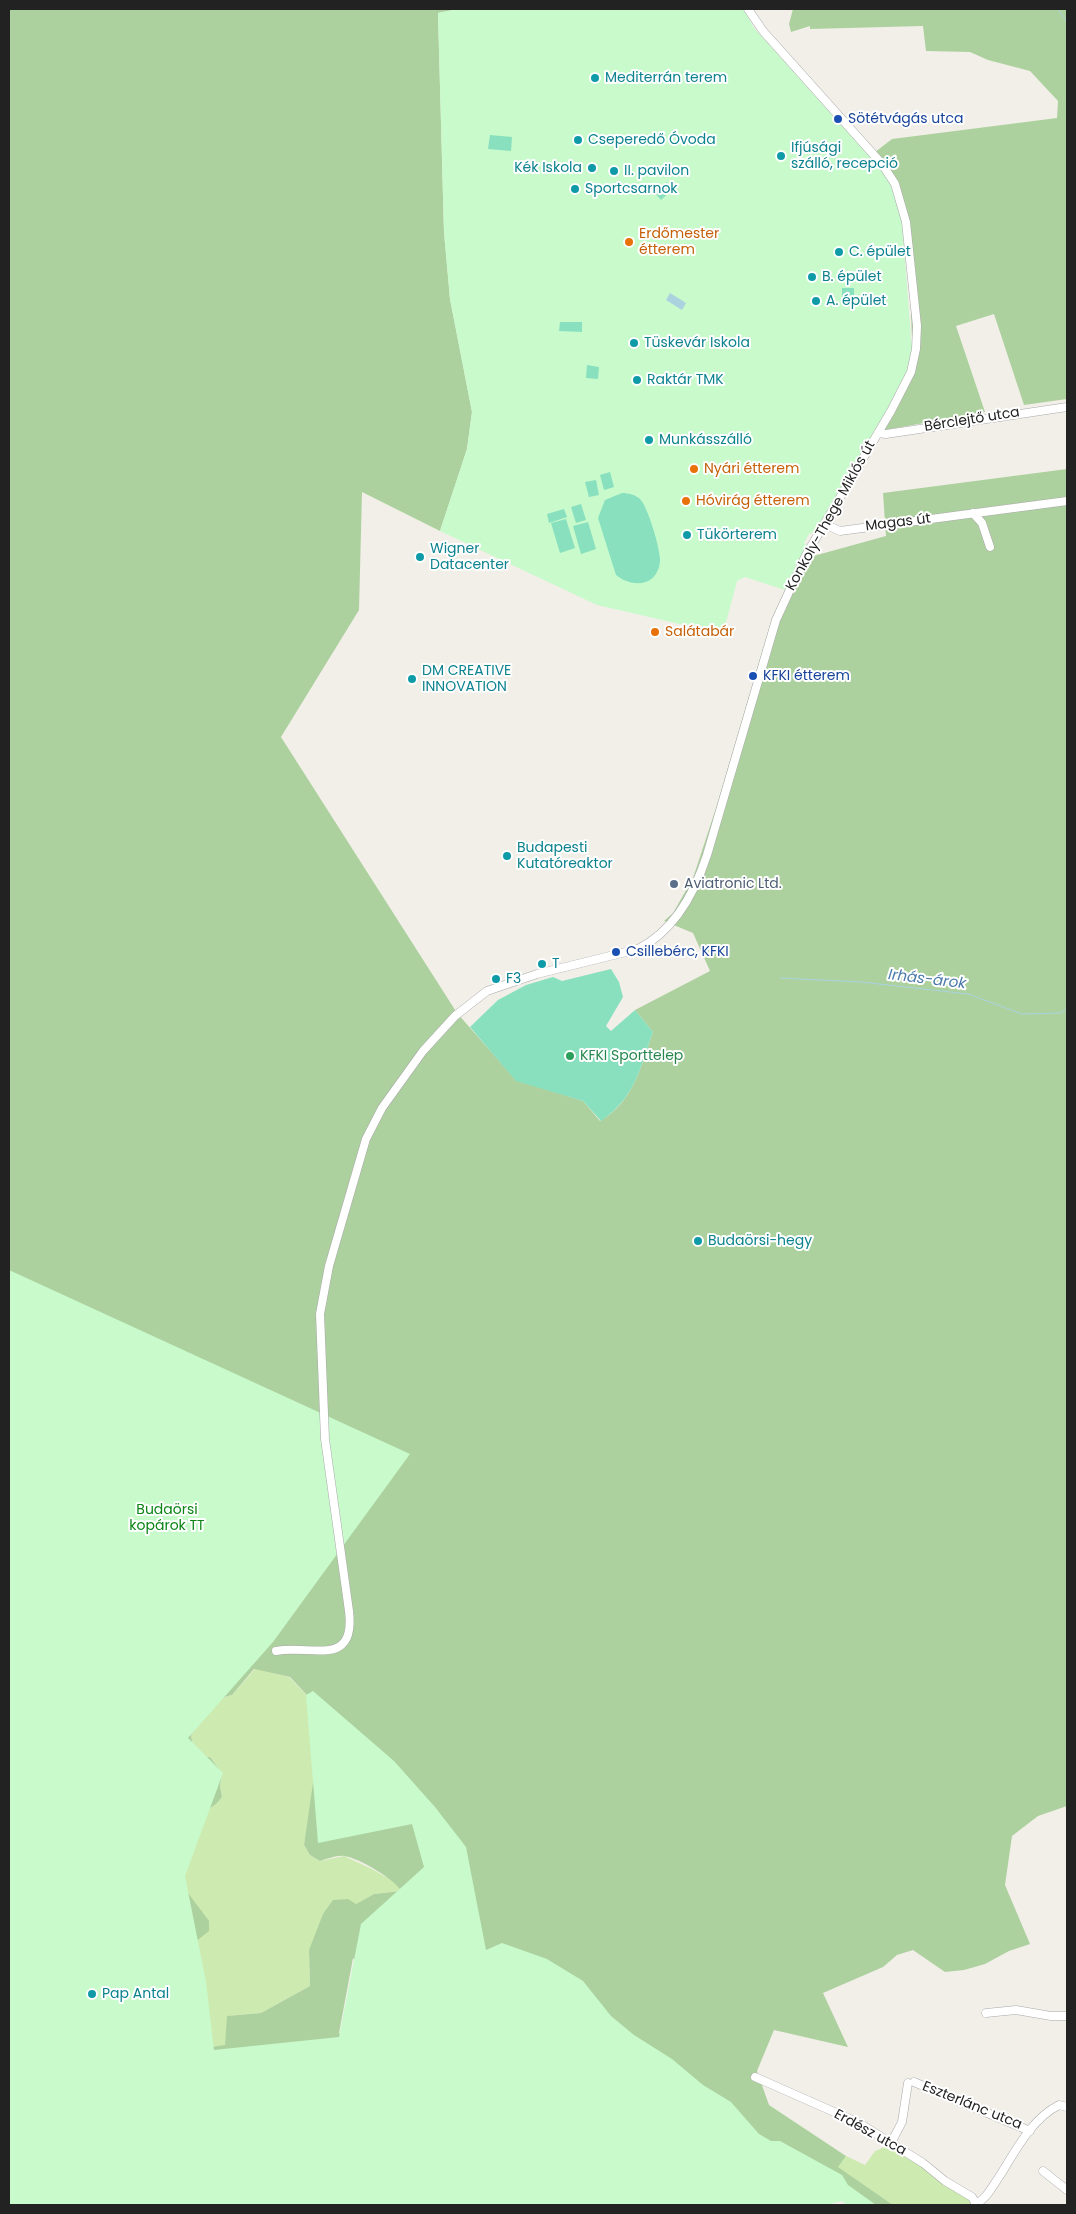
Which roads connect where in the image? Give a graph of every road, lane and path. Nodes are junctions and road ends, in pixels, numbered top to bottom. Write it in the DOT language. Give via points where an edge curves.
graph roads {
  1 [pos="748,9"];
  2 [pos="1067,407"];
  3 [pos="878,433"];
  4 [pos="1067,501"];
  5 [pos="984,512"];
  6 [pos="973,513"];
  7 [pos="980,520"];
  8 [pos="824,524"];
  9 [pos="990,547"];
  10 [pos="276,1651"];
  11 [pos="986,2013"];
  12 [pos="1067,2016"];
  13 [pos="755,2077"];
  14 [pos="1065,2105"];
  15 [pos="1030,2130"];
  16 [pos="891,2143"];
  17 [pos="1043,2170"];
  18 [pos="1067,2190"];
  19 [pos="976,2205"];
  1 -- 3 [label="street, Konkoly-Thege Miklós út" via="763,31 882,164 900,197 908,237 917,326 916,349 906,385"];
  2 -- 3 [label="street, Bérclejtő utca"];
  3 -- 8 [label="street, Konkoly-Thege Miklós út"];
  4 -- 5 [label="street, Magas út"];
  5 -- 6 [label="street, Magas út"];
  5 -- 7 [label="street"];
  6 -- 7 [label="street"];
  6 -- 8 [label="street, Magas út" via="840,531"];
  7 -- 9 [label="street"];
  8 -- 10 [label="street, Konkoly-Thege Miklós út" via="776,620 707,855 695,887 680,912 650,942 638,949 522,979 487,992 455,1016 438,1034 382,1108 366,1139 328,1266 320,1333 324,1439 349,1611 348,1634 335,1650 318,1652 295,1648"];
  11 -- 12 [label="street" via="1016,2010"];
  13 -- 16 [label="street, Erdész utca" via="855,2120"];
  14 -- 15 [label="street" via="1040,2119"];
  15 -- 16 [label="street, Eszterlánc utca" via="911,2083 902,2122"];
  15 -- 19 [label="street" via="988,2195"];
  16 -- 19 [label="street, Erdész utca" via="972,2197"];
  17 -- 18 [label="street"];
}
